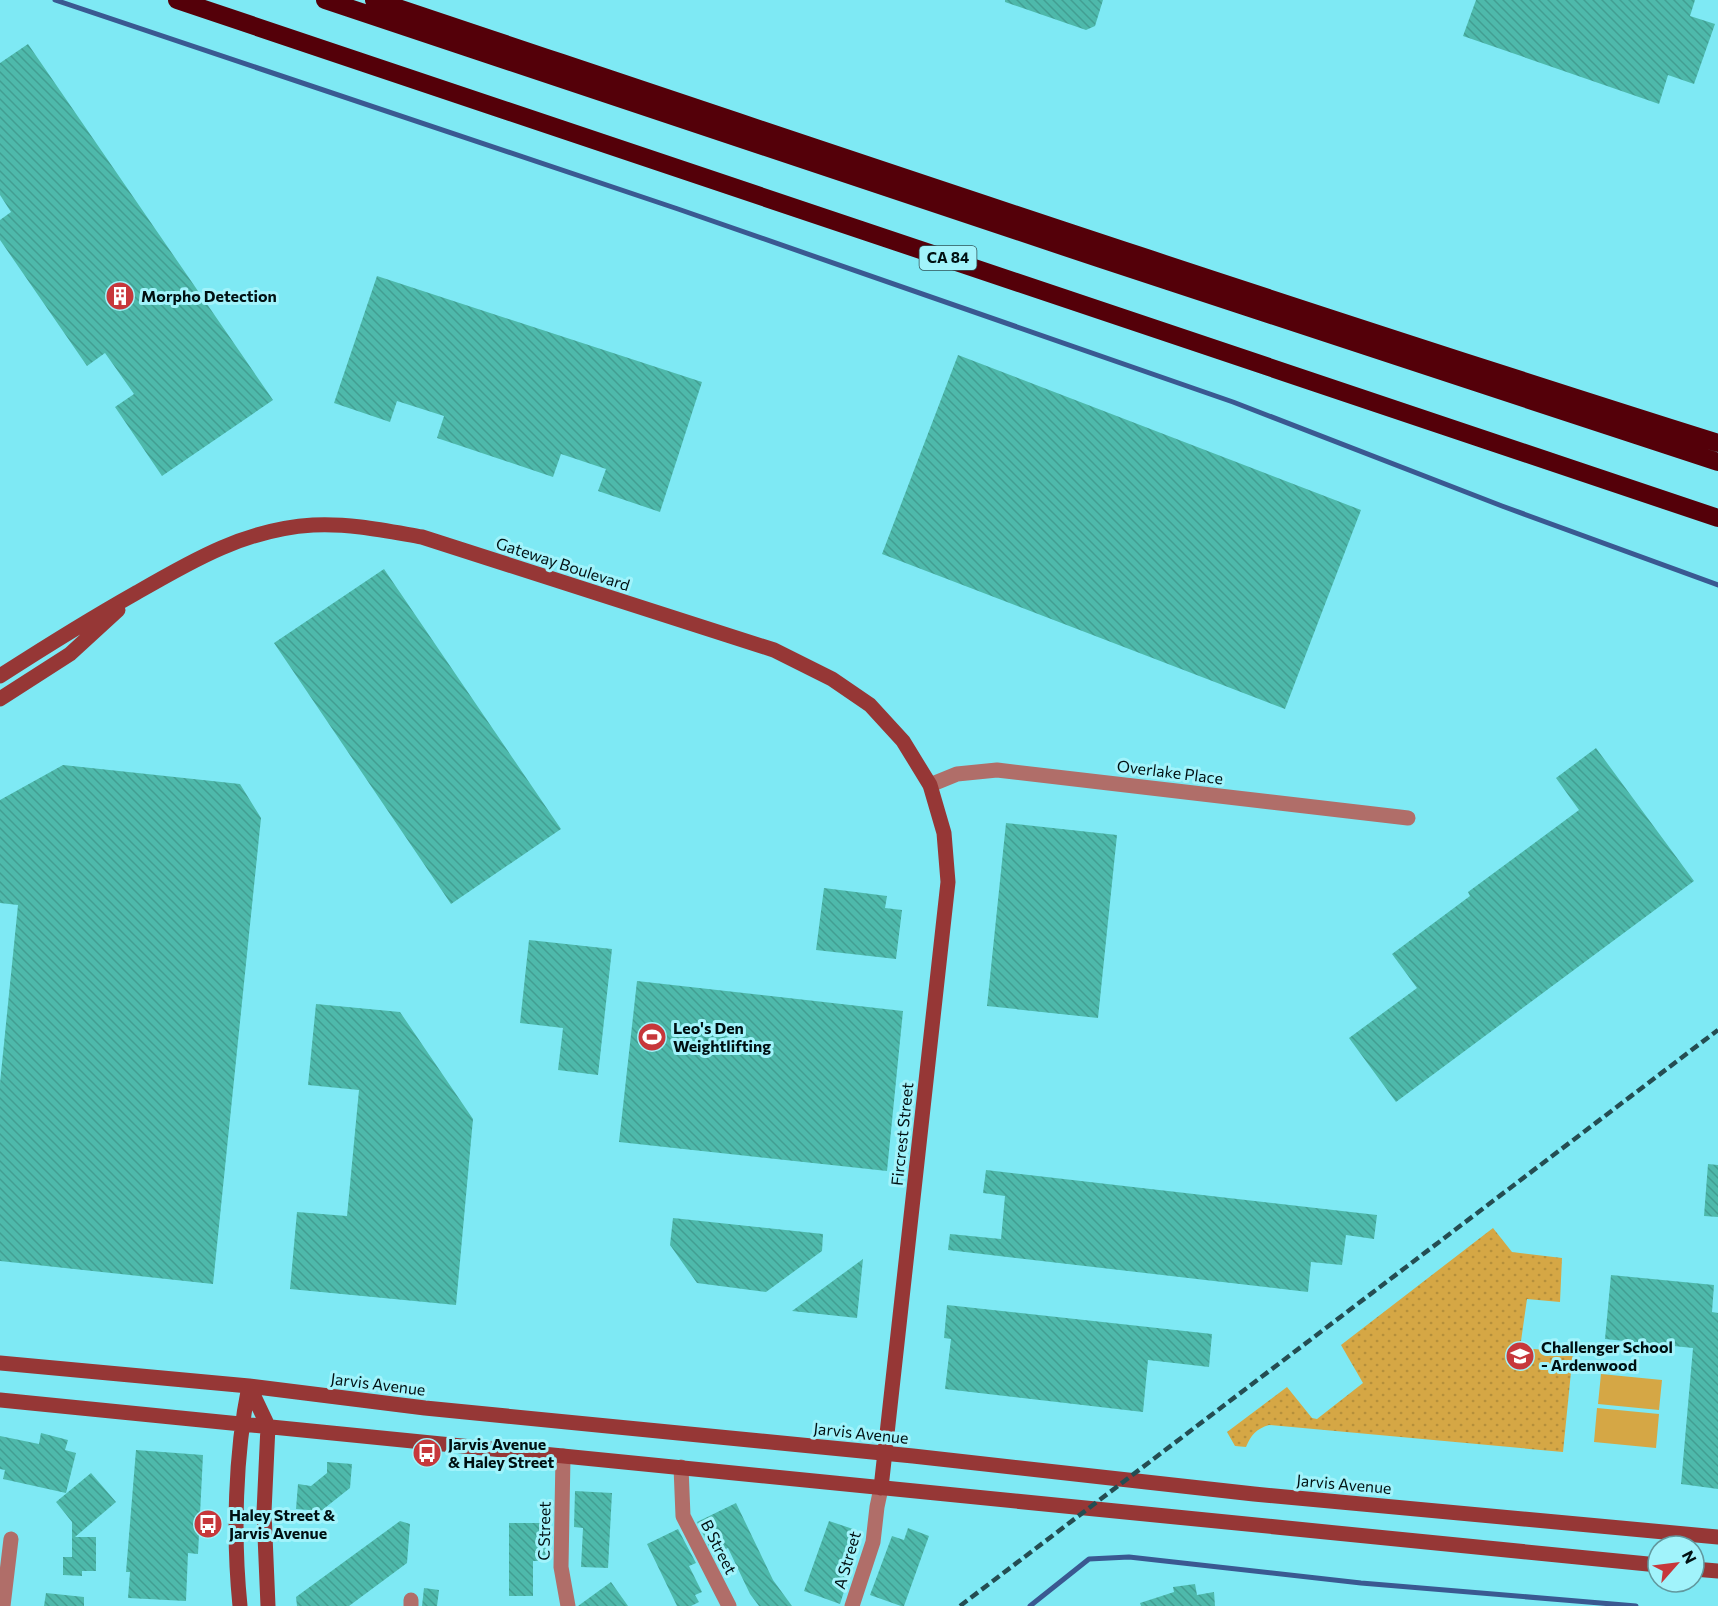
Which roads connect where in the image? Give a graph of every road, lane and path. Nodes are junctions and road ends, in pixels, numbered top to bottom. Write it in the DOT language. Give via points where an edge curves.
graph roads {
  1 [pos="177,0"];
  2 [pos="326,0"];
  3 [pos="374,0"];
  4 [pos="1718,443"];
  5 [pos="1718,462"];
  6 [pos="1718,518"];
  7 [pos="140,590"];
  8 [pos="0,676"];
  9 [pos="0,699"];
  10 [pos="930,785"];
  11 [pos="1408,818"];
  12 [pos="0,1363"];
  13 [pos="249,1386"];
  14 [pos="0,1400"];
  15 [pos="242,1424"];
  16 [pos="268,1426"];
  17 [pos="885,1453"];
  18 [pos="563,1456"];
  19 [pos="681,1467"];
  20 [pos="881,1488"];
  21 [pos="1718,1537"];
  22 [pos="11,1539"];
  23 [pos="1646,1564"];
  24 [pos="3,1606"];
  25 [pos="240,1606"];
  26 [pos="268,1606"];
  27 [pos="568,1606"];
  28 [pos="729,1606"];
  29 [pos="852,1606"];
  1 -- 6 [label="highway, CA 84"];
  2 -- 5 [label="highway"];
  3 -- 4 [label="highway" via="852,162"];
  7 -- 8 [label="main road, Gateway Boulevard"];
  7 -- 9 [label="main road, Gateway Boulevard" via="70,654"];
  7 -- 10 [label="main road, Gateway Boulevard" via="186,563 257,534 314,525 365,527 422,537 774,650 822,674 870,705 903,741"];
  10 -- 11 [label="street, Overlake Place" via="957,774 997,770"];
  10 -- 17 [label="main road, Fircrest Street" via="944,832 948,882"];
  12 -- 13 [label="main road, Jarvis Avenue"];
  13 -- 15 [label="main road"];
  13 -- 16 [label="main road"];
  13 -- 17 [label="main road, Jarvis Avenue" via="425,1408"];
  14 -- 15 [label="main road"];
  15 -- 16 [label="main road"];
  15 -- 25 [label="main road" via="237,1508"];
  16 -- 18 [label="main road"];
  16 -- 26 [label="main road" via="264,1512"];
  17 -- 20 [label="main road, Fircrest Street"];
  17 -- 21 [label="main road, Jarvis Avenue" via="1254,1494"];
  18 -- 19 [label="main road"];
  18 -- 27 [label="street, C Street" via="561,1567"];
  19 -- 20 [label="main road"];
  19 -- 28 [label="street, B Street" via="683,1516"];
  20 -- 23 [label="main road"];
  20 -- 29 [label="street, A Street" via="873,1542"];
  22 -- 24 [label="street"];
}
